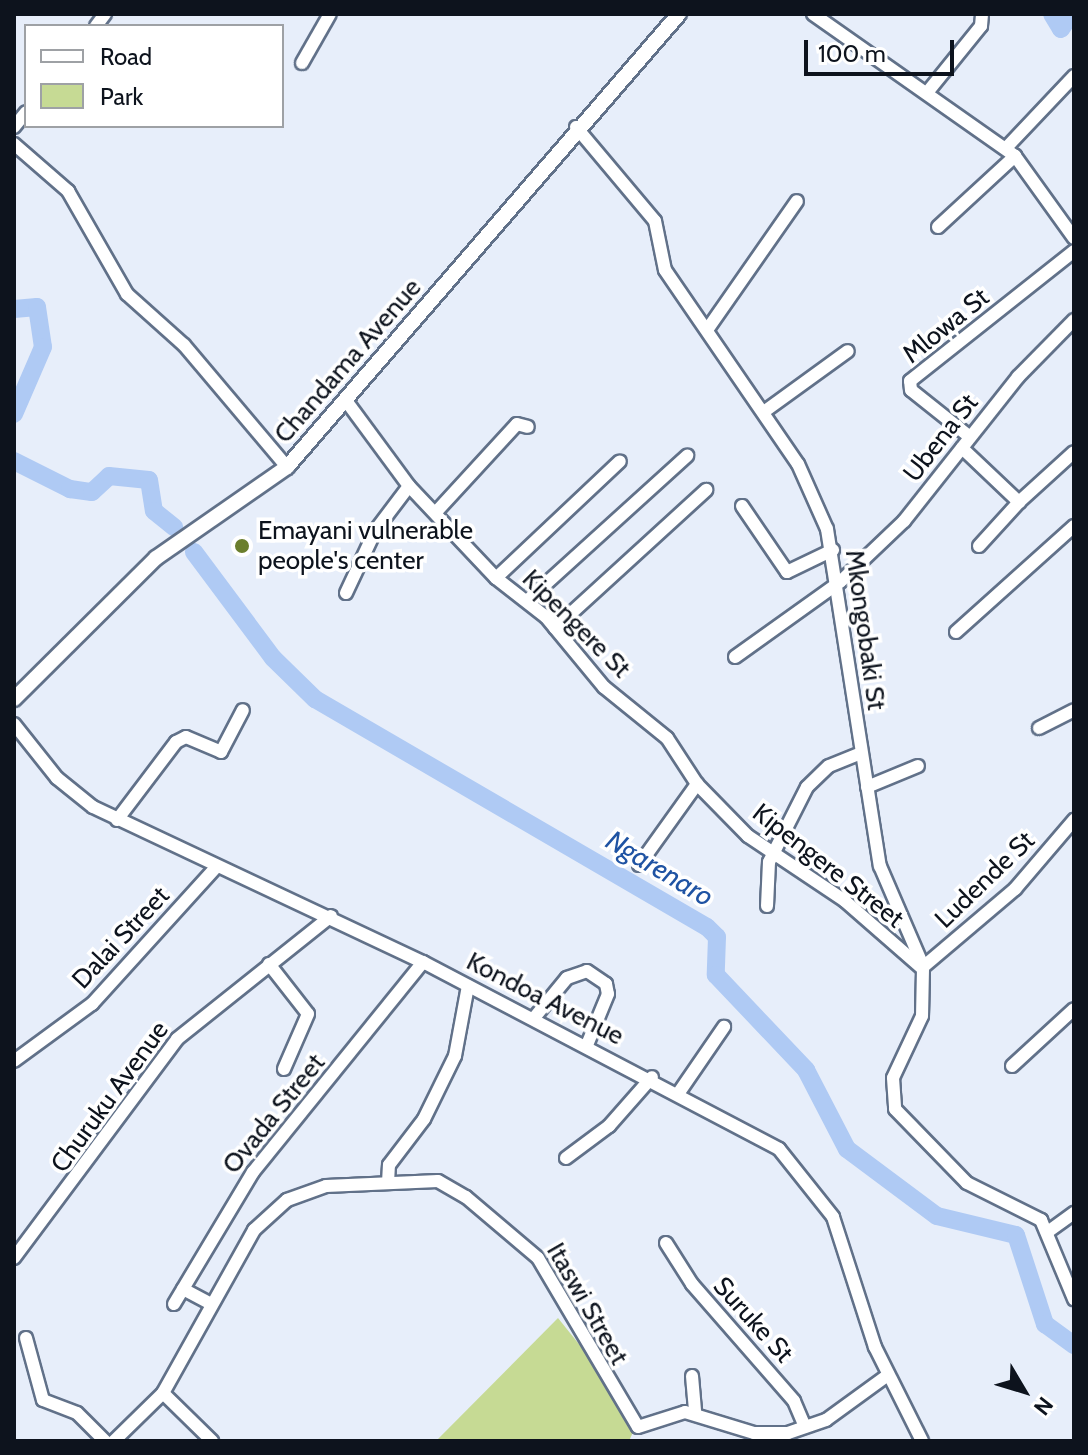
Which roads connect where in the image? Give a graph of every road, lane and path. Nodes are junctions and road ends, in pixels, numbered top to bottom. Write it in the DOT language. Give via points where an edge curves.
graph roads {
  1 [pos="330,14"];
  2 [pos="679,14"];
  3 [pos="813,14"];
  4 [pos="982,14"];
  5 [pos="302,63"];
  6 [pos="1074,76"];
  7 [pos="930,89"];
  8 [pos="576,127"];
  9 [pos="14,144"];
  10 [pos="1011,152"];
  11 [pos="797,201"];
  12 [pos="1074,212"];
  13 [pos="1064,221"];
  14 [pos="938,227"];
  15 [pos="1074,238"];
  16 [pos="1074,251"];
  17 [pos="1074,320"];
  18 [pos="707,330"];
  19 [pos="848,351"];
  20 [pos="347,402"];
  21 [pos="765,411"];
  22 [pos="528,427"];
  23 [pos="966,442"];
  24 [pos="1074,452"];
  25 [pos="687,456"];
  26 [pos="620,461"];
  27 [pos="287,467"];
  28 [pos="409,486"];
  29 [pos="706,490"];
  30 [pos="1019,502"];
  31 [pos="742,506"];
  32 [pos="437,511"];
  33 [pos="1074,526"];
  34 [pos="979,546"];
  35 [pos="833,550"];
  36 [pos="496,578"];
  37 [pos="841,581"];
  38 [pos="346,593"];
  39 [pos="528,600"];
  40 [pos="555,628"];
  41 [pos="956,632"];
  42 [pos="735,657"];
  43 [pos="14,699"];
  44 [pos="243,710"];
  45 [pos="1074,710"];
  46 [pos="14,724"];
  47 [pos="656,726"];
  48 [pos="1039,728"];
  49 [pos="859,754"];
  50 [pos="918,766"];
  51 [pos="697,784"];
  52 [pos="867,787"];
  53 [pos="117,820"];
  54 [pos="1074,820"];
  55 [pos="773,854"];
  56 [pos="639,865"];
  57 [pos="217,866"];
  58 [pos="767,906"];
  59 [pos="331,916"];
  60 [pos="423,962"];
  61 [pos="269,964"];
  62 [pos="923,968"];
  63 [pos="468,986"];
  64 [pos="1074,1009"];
  65 [pos="534,1018"];
  66 [pos="724,1027"];
  67 [pos="587,1045"];
  68 [pos="14,1061"];
  69 [pos="1012,1066"];
  70 [pos="284,1069"];
  71 [pos="652,1077"];
  72 [pos="680,1091"];
  73 [pos="566,1158"];
  74 [pos="388,1183"];
  75 [pos="1074,1213"];
  76 [pos="1049,1231"];
  77 [pos="666,1243"];
  78 [pos="14,1258"];
  79 [pos="183,1289"];
  80 [pos="1074,1299"];
  81 [pos="174,1304"];
  82 [pos="211,1304"];
  83 [pos="26,1338"];
  84 [pos="888,1375"];
  85 [pos="692,1376"];
  86 [pos="163,1393"];
  87 [pos="695,1412"];
  88 [pos="805,1427"];
  89 [pos="644,1435"];
  90 [pos="105,1441"];
  91 [pos="114,1441"];
  92 [pos="212,1441"];
  93 [pos="922,1441"];
  1 -- 5 [label="street"];
  2 -- 8 [label="street, Chandama Avenue"];
  3 -- 7 [label="street"];
  4 -- 7 [label="street" via="981,26"];
  6 -- 10 [label="street"];
  7 -- 10 [label="street"];
  8 -- 18 [label="street, Mkongobaki St" via="655,221 659,258"];
  8 -- 20 [label="street, Chandama Avenue"];
  9 -- 27 [label="street" via="68,191 127,294 184,345"];
  10 -- 13 [label="street"];
  10 -- 14 [label="street"];
  11 -- 18 [label="street"];
  12 -- 13 [label="street"];
  13 -- 15 [label="street"];
  16 -- 23 [label="street, Mlowa St" via="910,381 911,390"];
  17 -- 23 [label="street, Ubena St"];
  18 -- 21 [label="street, Mkongobaki St"];
  19 -- 21 [label="street"];
  20 -- 27 [label="street, Chandama Avenue"];
  20 -- 28 [label="street, Kipengere St"];
  21 -- 35 [label="street, Mkongobaki St" via="798,464"];
  22 -- 32 [label="street" via="517,424"];
  23 -- 30 [label="street"];
  23 -- 37 [label="street, Ubena St" via="904,521"];
  24 -- 30 [label="street"];
  25 -- 39 [label="street"];
  26 -- 36 [label="street"];
  27 -- 43 [label="street, Chandama Avenue" via="156,558"];
  28 -- 32 [label="street, Kipengere St"];
  28 -- 38 [label="street" via="375,531"];
  29 -- 40 [label="street"];
  30 -- 34 [label="street"];
  31 -- 35 [label="street" via="787,572"];
  32 -- 36 [label="street, Kipengere St"];
  33 -- 41 [label="street"];
  35 -- 37 [label="street, Mkongobaki St"];
  36 -- 39 [label="street, Kipengere St"];
  37 -- 42 [label="street, Ubena St"];
  37 -- 49 [label="street, Mkongobaki St"];
  39 -- 40 [label="street, Kipengere St"];
  40 -- 47 [label="street, Kipengere St" via="604,687"];
  44 -- 53 [label="street" via="221,752 179,739"];
  45 -- 48 [label="street"];
  46 -- 53 [label="street, Kondoa Avenue" via="73,794"];
  47 -- 51 [label="street, Kipengere Street"];
  49 -- 52 [label="street, Mkongobaki St"];
  49 -- 55 [label="street" via="818,774"];
  50 -- 52 [label="street"];
  51 -- 55 [label="street, Kipengere Street"];
  51 -- 56 [label="street"];
  52 -- 62 [label="street, Mkongobaki St" via="880,866"];
  53 -- 57 [label="street, Kondoa Avenue"];
  54 -- 62 [label="street, Ludende St" via="1015,889"];
  55 -- 58 [label="street"];
  55 -- 62 [label="street, Kipengere Street" via="845,901"];
  57 -- 59 [label="street, Kondoa Avenue"];
  57 -- 68 [label="street, Dalai Street" via="92,1004"];
  59 -- 60 [label="street, Kondoa Avenue"];
  59 -- 61 [label="street, Churuku Avenue"];
  60 -- 63 [label="street, Kondoa Avenue"];
  60 -- 79 [label="street, Ovada Street" via="253,1172"];
  61 -- 70 [label="street" via="308,1014"];
  61 -- 78 [label="street, Churuku Avenue" via="177,1039"];
  62 -- 76 [label="street" via="924,1006 893,1078 895,1109 967,1183 1032,1214"];
  63 -- 65 [label="street, Kondoa Avenue"];
  63 -- 74 [label="street" via="455,1056 424,1119 389,1165"];
  64 -- 69 [label="street"];
  65 -- 67 [label="street, Kondoa Avenue"];
  65 -- 67 [label="street" via="567,978 587,971 606,984 608,994"];
  66 -- 72 [label="street"];
  67 -- 71 [label="street, Kondoa Avenue"];
  71 -- 72 [label="street, Kondoa Avenue"];
  71 -- 73 [label="street" via="609,1126"];
  72 -- 84 [label="street, Kondoa Avenue" via="753,1131 809,1178 833,1217"];
  74 -- 82 [label="street, Itaswi Street" via="326,1186 287,1200 254,1230"];
  74 -- 89 [label="street, Itaswi Street" via="453,1188 531,1248 607,1383"];
  75 -- 76 [label="street"];
  76 -- 80 [label="street"];
  77 -- 88 [label="street, Suruke St" via="692,1284 794,1401"];
  79 -- 81 [label="street, Ovada Street"];
  79 -- 82 [label="street"];
  82 -- 86 [label="street, Itaswi Street"];
  83 -- 90 [label="street" via="43,1400 77,1413"];
  84 -- 88 [label="street" via="837,1413"];
  84 -- 93 [label="street, Kondoa Avenue"];
  85 -- 87 [label="street"];
  86 -- 91 [label="street, Itaswi Street"];
  86 -- 92 [label="street"];
  87 -- 88 [label="street" via="773,1436"];
  87 -- 89 [label="street, Itaswi Street"];
}
